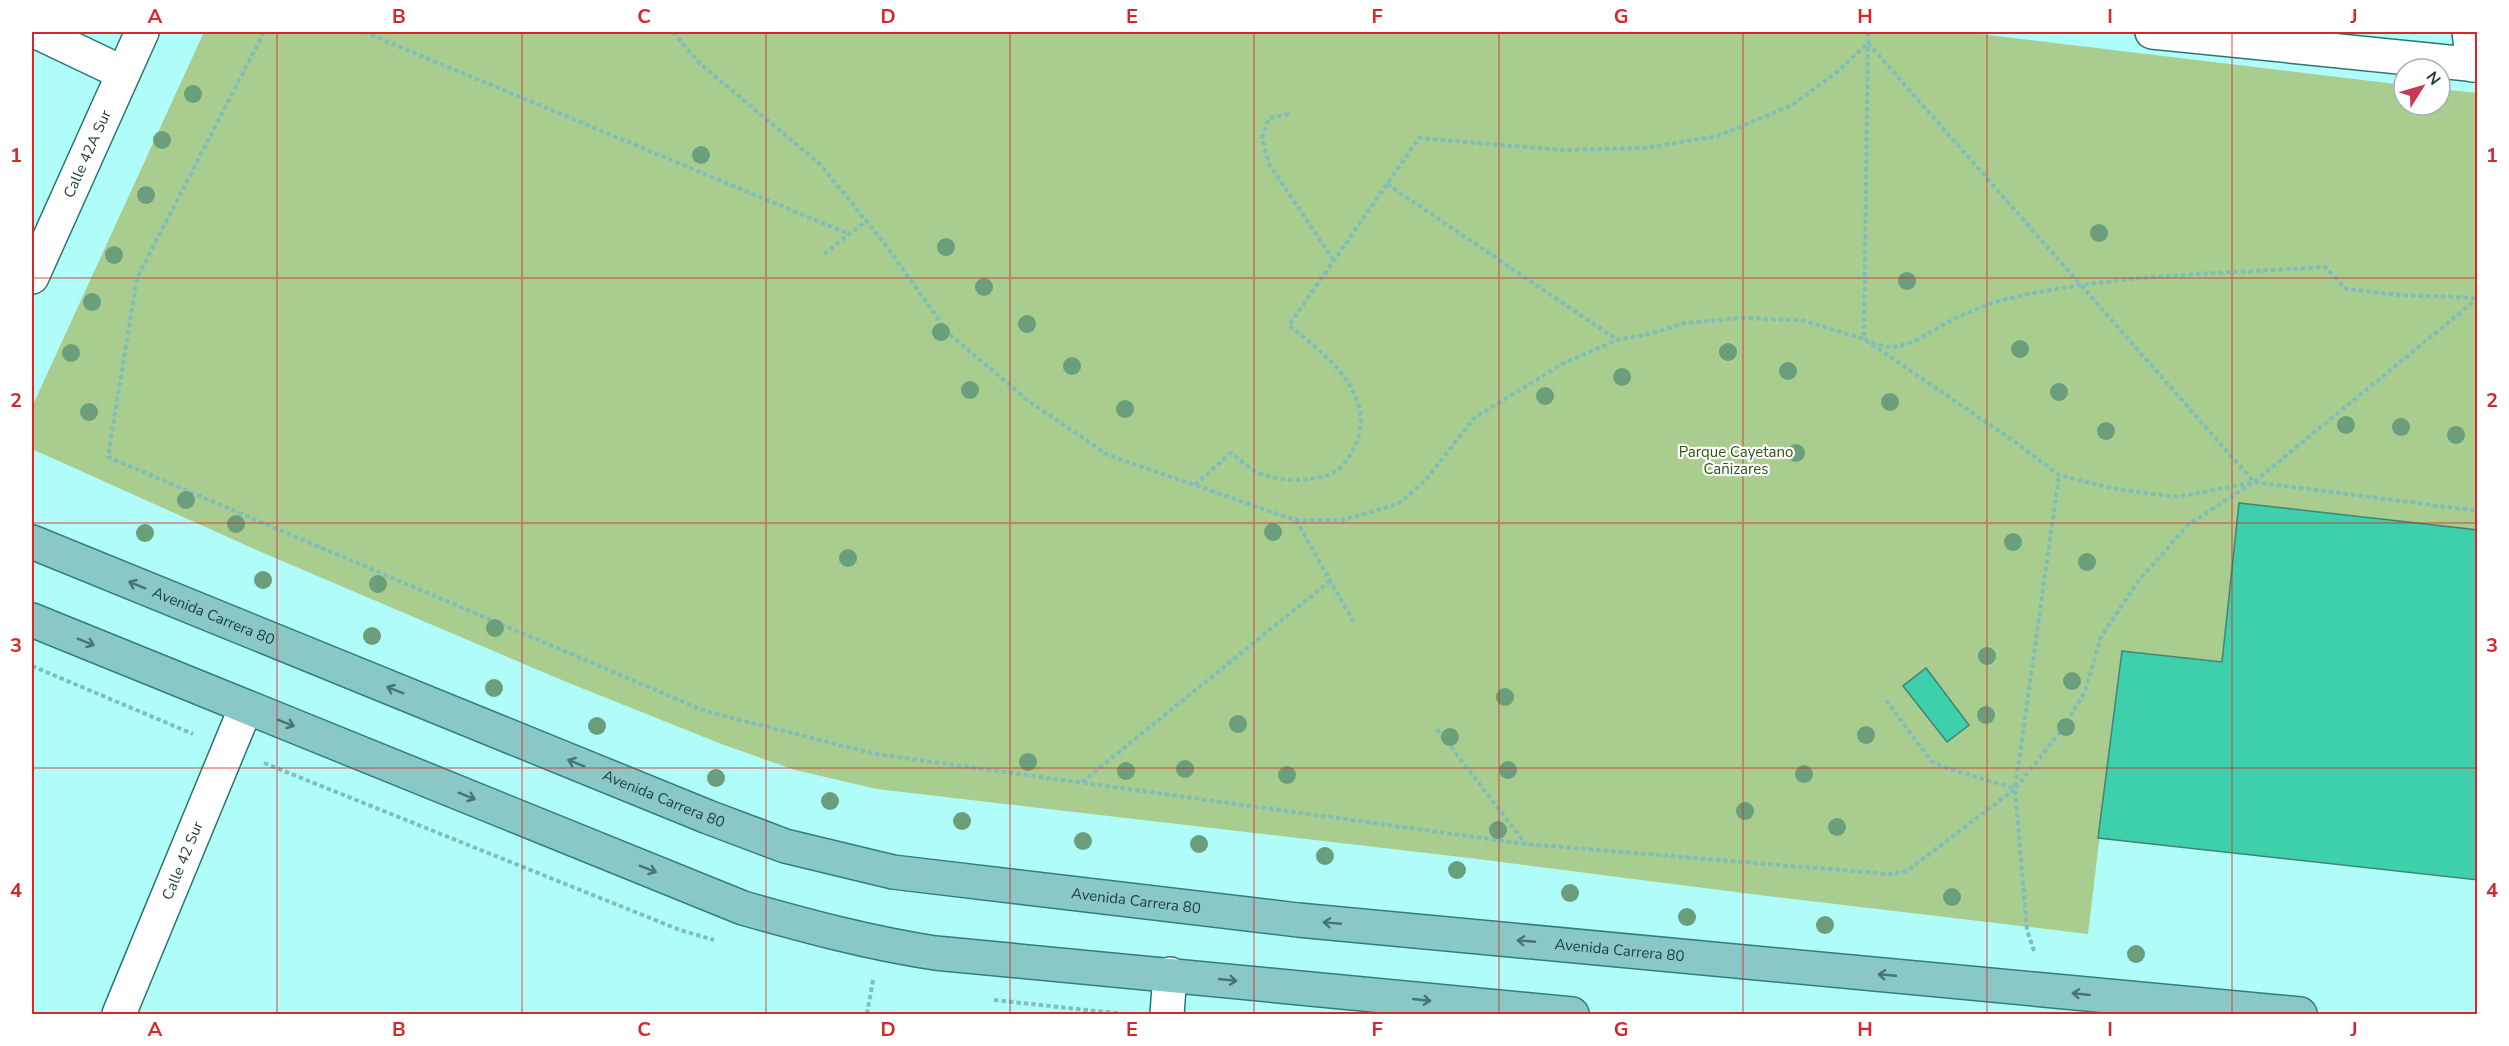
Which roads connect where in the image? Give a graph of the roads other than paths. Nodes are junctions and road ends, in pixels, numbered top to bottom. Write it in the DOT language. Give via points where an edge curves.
graph roads {
  1 [pos="37,32"];
  2 [pos="142,32"];
  3 [pos="2152,32"];
  4 [pos="2469,32"];
  5 [pos="2260,37"];
  6 [pos="2475,65"];
  7 [pos="123,73"];
  8 [pos="33,268"];
  9 [pos="32,542"];
  10 [pos="32,620"];
  11 [pos="246,707"];
  12 [pos="1170,974"];
  13 [pos="2139,1007"];
  14 [pos="128,1012"];
  15 [pos="1167,1014"];
  16 [pos="1572,1014"];
  17 [pos="2300,1014"];
  1 -- 7 [label="street"];
  2 -- 7 [label="street, Calle 42A Sur"];
  3 -- 5 [label="street"];
  4 -- 6 [label="street"];
  5 -- 6 [label="street"];
  7 -- 8 [label="street, Calle 42A Sur"];
  13 -- 9 [label="main road, Avenida Carrera 80, one-way" via="2048,990 1298,920 893,872 842,861 785,846 708,817"];
  10 -- 11 [label="main road, one-way"];
  11 -- 12 [label="main road, one-way" via="743,908 880,945"];
  11 -- 14 [label="street, Calle 42 Sur"];
  12 -- 15 [label="street"];
  12 -- 16 [label="main road, one-way"];
  13 -- 17 [label="main road, Avenida Carrera 80"];
}
